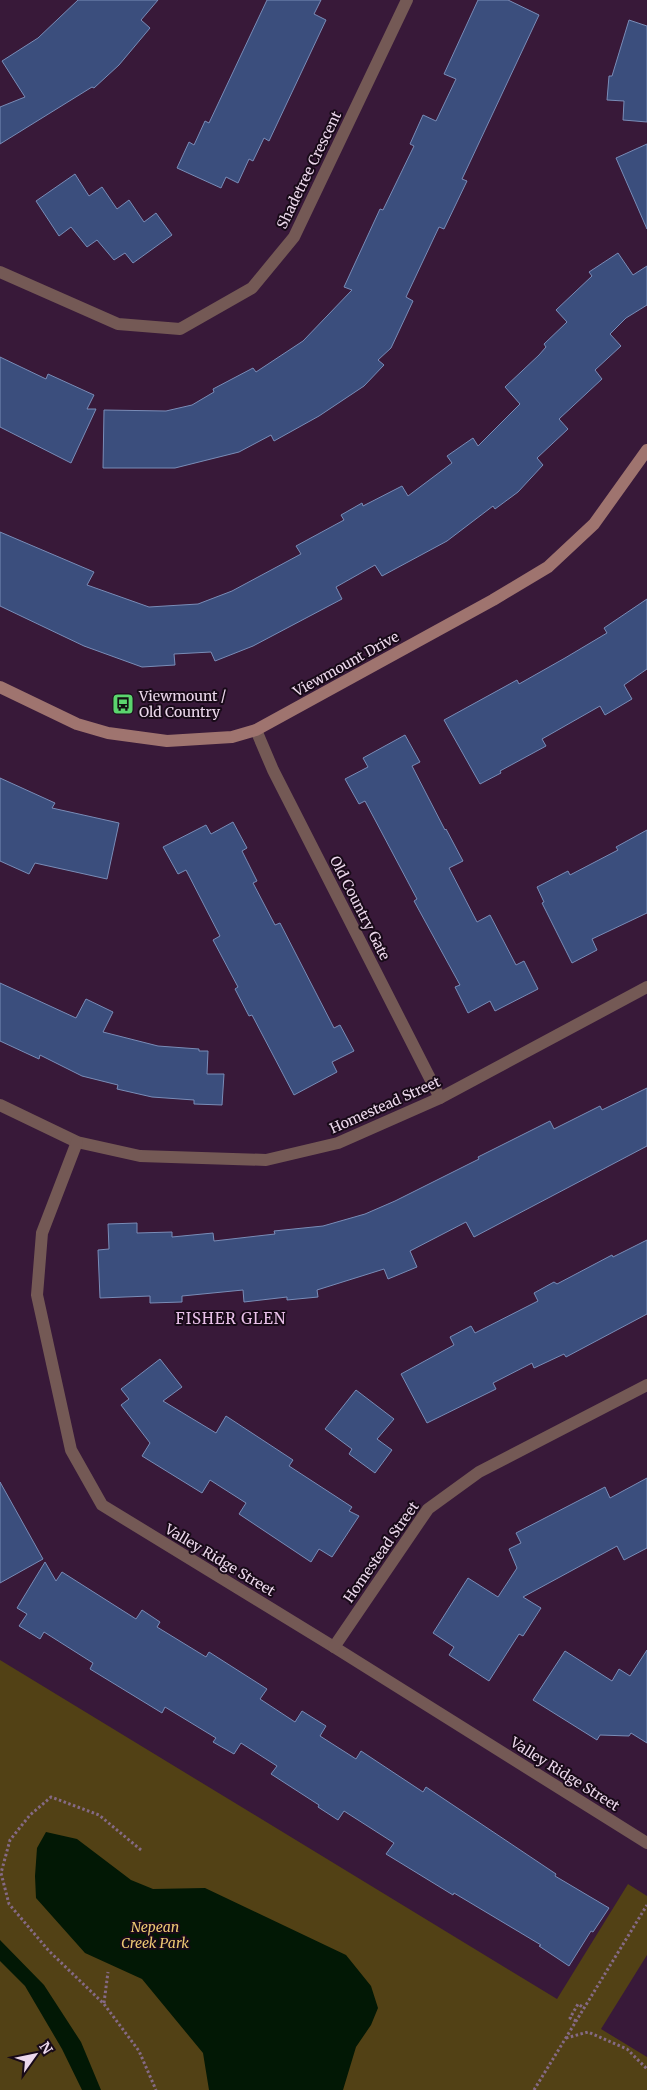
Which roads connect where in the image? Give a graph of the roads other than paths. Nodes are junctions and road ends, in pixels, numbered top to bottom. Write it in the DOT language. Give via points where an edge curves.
graph roads {
  1 [pos="407,0"];
  2 [pos="0,272"];
  3 [pos="647,450"];
  4 [pos="0,688"];
  5 [pos="256,730"];
  6 [pos="647,987"];
  7 [pos="440,1098"];
  8 [pos="0,1105"];
  9 [pos="77,1142"];
  10 [pos="647,1385"];
  11 [pos="334,1647"];
  12 [pos="647,1843"];
  1 -- 2 [label="street, Shadetree Crescent" via="294,237 252,288 180,329 118,324"];
  3 -- 5 [label="street, Viewmount Drive" via="594,524 548,567"];
  4 -- 5 [label="street, Viewmount Drive" via="77,724 108,733 167,741 232,738"];
  5 -- 7 [label="street, Old Country Gate" via="273,770"];
  6 -- 7 [label="street, Homestead Street"];
  7 -- 9 [label="street, Homestead Street" via="338,1143 266,1160 140,1156"];
  8 -- 9 [label="street, Homestead Street"];
  9 -- 11 [label="street, Valley Ridge Street" via="42,1233 37,1295 71,1450 102,1505"];
  10 -- 11 [label="street, Homestead Street" via="479,1472 428,1509"];
  11 -- 12 [label="street, Valley Ridge Street"];
}
